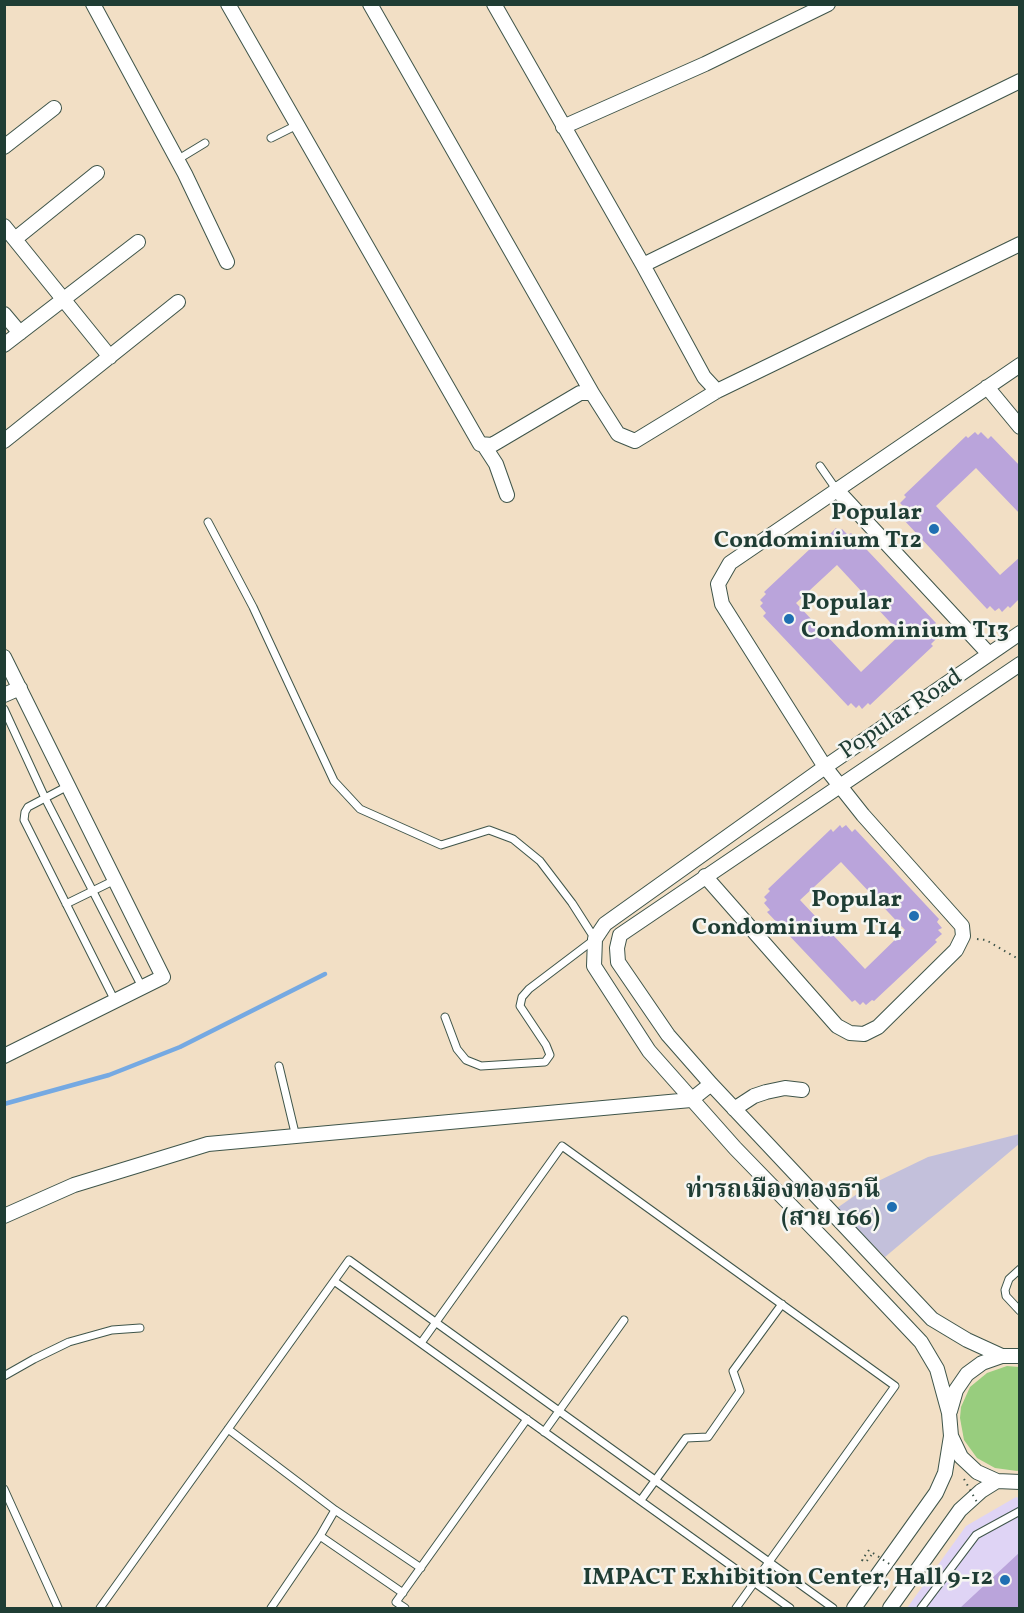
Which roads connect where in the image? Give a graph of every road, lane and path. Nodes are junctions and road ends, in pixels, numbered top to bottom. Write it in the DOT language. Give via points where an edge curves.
graph roads {
  1 [pos="93,4"];
  2 [pos="228,4"];
  3 [pos="370,4"];
  4 [pos="494,4"];
  5 [pos="828,4"];
  6 [pos="1020,81"];
  7 [pos="54,108"];
  8 [pos="297,125"];
  9 [pos="563,127"];
  10 [pos="271,138"];
  11 [pos="206,143"];
  12 [pos="4,147"];
  13 [pos="177,160"];
  14 [pos="97,173"];
  15 [pos="4,226"];
  16 [pos="15,239"];
  17 [pos="138,242"];
  18 [pos="1020,244"];
  19 [pos="227,262"];
  20 [pos="643,265"];
  21 [pos="63,299"];
  22 [pos="178,302"];
  23 [pos="4,314"];
  24 [pos="20,333"];
  25 [pos="4,345"];
  26 [pos="110,357"];
  27 [pos="1020,365"];
  28 [pos="987,387"];
  29 [pos="717,390"];
  30 [pos="592,393"];
  31 [pos="1020,426"];
  32 [pos="4,441"];
  33 [pos="483,444"];
  34 [pos="820,466"];
  35 [pos="836,489"];
  36 [pos="507,495"];
  37 [pos="208,522"];
  38 [pos="1020,633"];
  39 [pos="989,654"];
  40 [pos="4,657"];
  41 [pos="1020,664"];
  42 [pos="20,688"];
  43 [pos="4,695"];
  44 [pos="4,709"];
  45 [pos="825,767"];
  46 [pos="839,785"];
  47 [pos="68,786"];
  48 [pos="45,798"];
  49 [pos="705,876"];
  50 [pos="115,880"];
  51 [pos="93,892"];
  52 [pos="66,904"];
  53 [pos="963,936"];
  54 [pos="595,939"];
  55 [pos="616,948"];
  56 [pos="1020,960"];
  57 [pos="142,987"];
  58 [pos="115,1001"];
  59 [pos="446,1017"];
  60 [pos="4,1056"];
  61 [pos="279,1066"];
  62 [pos="711,1084"];
  63 [pos="802,1090"];
  64 [pos="691,1100"];
  65 [pos="734,1109"];
  66 [pos="296,1137"];
  67 [pos="4,1216"];
  68 [pos="855,1232"];
  69 [pos="835,1251"];
  70 [pos="1020,1269"];
  71 [pos="334,1281"];
  72 [pos="782,1304"];
  73 [pos="1020,1311"];
  74 [pos="624,1320"];
  75 [pos="435,1322"];
  76 [pos="140,1328"];
  77 [pos="421,1343"];
  78 [pos="1002,1356"];
  79 [pos="1020,1356"];
  80 [pos="4,1376"];
  81 [pos="559,1411"];
  82 [pos="949,1413"];
  83 [pos="527,1419"];
  84 [pos="228,1429"];
  85 [pos="544,1432"];
  86 [pos="951,1436"];
  87 [pos="964,1479"];
  88 [pos="656,1480"];
  89 [pos="997,1481"];
  90 [pos="1020,1482"];
  91 [pos="4,1489"];
  92 [pos="641,1500"];
  93 [pos="978,1504"];
  94 [pos="334,1510"];
  95 [pos="1020,1511"];
  96 [pos="320,1536"];
  97 [pos="869,1550"];
  98 [pos="769,1562"];
  99 [pos="421,1568"];
  100 [pos="900,1571"];
  101 [pos="754,1582"];
  102 [pos="403,1593"];
  103 [pos="58,1608"];
  104 [pos="100,1608"];
  105 [pos="271,1608"];
  106 [pos="405,1608"];
  107 [pos="736,1608"];
  108 [pos="790,1608"];
  109 [pos="833,1608"];
  110 [pos="854,1608"];
  111 [pos="890,1608"];
  112 [pos="921,1608"];
  1 -- 13 [label="street"];
  2 -- 8 [label="street"];
  3 -- 30 [label="street"];
  4 -- 9 [label="street"];
  5 -- 9 [label="street"];
  6 -- 20 [label="street"];
  7 -- 12 [label="street"];
  8 -- 10 [label="lane"];
  8 -- 33 [label="street"];
  9 -- 20 [label="street"];
  11 -- 13 [label="lane"];
  13 -- 19 [label="street"];
  14 -- 16 [label="street"];
  15 -- 16 [label="street"];
  16 -- 21 [label="street"];
  17 -- 21 [label="street"];
  18 -- 29 [label="street"];
  20 -- 29 [label="street" via="704,377"];
  21 -- 24 [label="street"];
  21 -- 26 [label="street"];
  22 -- 26 [label="street"];
  23 -- 24 [label="street"];
  24 -- 25 [label="street"];
  26 -- 32 [label="street"];
  27 -- 28 [label="street"];
  28 -- 31 [label="street"];
  28 -- 35 [label="street"];
  29 -- 30 [label="street" via="635,441 618,434"];
  30 -- 33 [label="street" via="580,393 492,445"];
  33 -- 36 [label="street" via="496,464"];
  34 -- 35 [label="lane"];
  35 -- 39 [label="street"];
  35 -- 45 [label="street" via="730,563 718,584 722,604"];
  37 -- 54 [label="lane" via="253,607 334,781 360,809 441,845 489,830 513,838 540,861"];
  38 -- 39 [label="street, Popular Road"];
  39 -- 45 [label="street, Popular Road"];
  40 -- 42 [label="street"];
  41 -- 46 [label="street, Popular Road"];
  42 -- 43 [label="street"];
  42 -- 47 [label="street"];
  44 -- 48 [label="lane"];
  45 -- 46 [label="street"];
  45 -- 54 [label="street, Popular Road" via="605,924"];
  46 -- 49 [label="street, Popular Road"];
  46 -- 53 [label="street" via="957,918"];
  47 -- 48 [label="lane"];
  47 -- 50 [label="street"];
  48 -- 51 [label="lane"];
  48 -- 52 [label="lane" via="28,807 24,820"];
  49 -- 53 [label="street" via="837,1026 850,1033 864,1034 878,1027 956,950"];
  49 -- 55 [label="street, Popular Road" via="620,935"];
  50 -- 51 [label="lane"];
  50 -- 57 [label="street" via="163,977"];
  51 -- 52 [label="lane"];
  51 -- 57 [label="lane"];
  52 -- 58 [label="lane"];
  53 -- 56 [label="path" via="986,940"];
  54 -- 55 [label="street"];
  54 -- 59 [label="lane" via="522,997 520,1006 550,1055 545,1062 481,1066 466,1060 457,1049"];
  54 -- 64 [label="street" via="594,966 649,1052"];
  55 -- 62 [label="street" via="618,962 668,1035"];
  57 -- 58 [label="street"];
  58 -- 60 [label="street"];
  61 -- 66 [label="lane"];
  62 -- 64 [label="street"];
  62 -- 65 [label="street"];
  63 -- 65 [label="street" via="766,1092"];
  64 -- 66 [label="street"];
  64 -- 69 [label="street"];
  65 -- 68 [label="street"];
  66 -- 67 [label="street" via="208,1144 74,1185"];
  68 -- 69 [label="street"];
  68 -- 78 [label="street" via="932,1319"];
  69 -- 82 [label="street" via="921,1342 937,1369"];
  70 -- 73 [label="lane" via="1006,1284 1006,1296"];
  71 -- 75 [label="lane" via="349,1260"];
  71 -- 77 [label="lane"];
  71 -- 84 [label="lane"];
  72 -- 75 [label="lane" via="562,1146"];
  72 -- 88 [label="lane" via="733,1371 740,1391 721,1419 708,1437 686,1438"];
  72 -- 98 [label="lane" via="895,1386"];
  74 -- 81 [label="lane"];
  75 -- 77 [label="lane"];
  75 -- 81 [label="lane"];
  76 -- 80 [label="lane" via="112,1330 69,1342"];
  77 -- 83 [label="lane"];
  78 -- 79 [label="street"];
  78 -- 82 [label="street" via="967,1374 956,1390"];
  81 -- 85 [label="lane"];
  81 -- 88 [label="lane"];
  82 -- 86 [label="street"];
  83 -- 85 [label="lane"];
  83 -- 99 [label="lane"];
  84 -- 94 [label="lane"];
  84 -- 104 [label="lane"];
  85 -- 92 [label="lane"];
  86 -- 89 [label="street" via="961,1457 977,1472"];
  86 -- 110 [label="street" via="945,1473 936,1492"];
  87 -- 93 [label="path, bridge"];
  88 -- 92 [label="lane"];
  88 -- 98 [label="lane"];
  89 -- 90 [label="street"];
  89 -- 111 [label="street" via="960,1510"];
  91 -- 103 [label="lane"];
  92 -- 101 [label="lane"];
  94 -- 96 [label="lane"];
  94 -- 99 [label="lane"];
  95 -- 112 [label="lane" via="976,1535"];
  96 -- 102 [label="lane"];
  96 -- 105 [label="lane"];
  97 -- 100 [label="path, bridge" via="862,1560 866,1562 873,1553"];
  98 -- 101 [label="lane"];
  98 -- 109 [label="lane"];
  99 -- 102 [label="lane"];
  101 -- 107 [label="lane"];
  101 -- 108 [label="lane"];
  102 -- 106 [label="lane" via="396,1602"];
}
